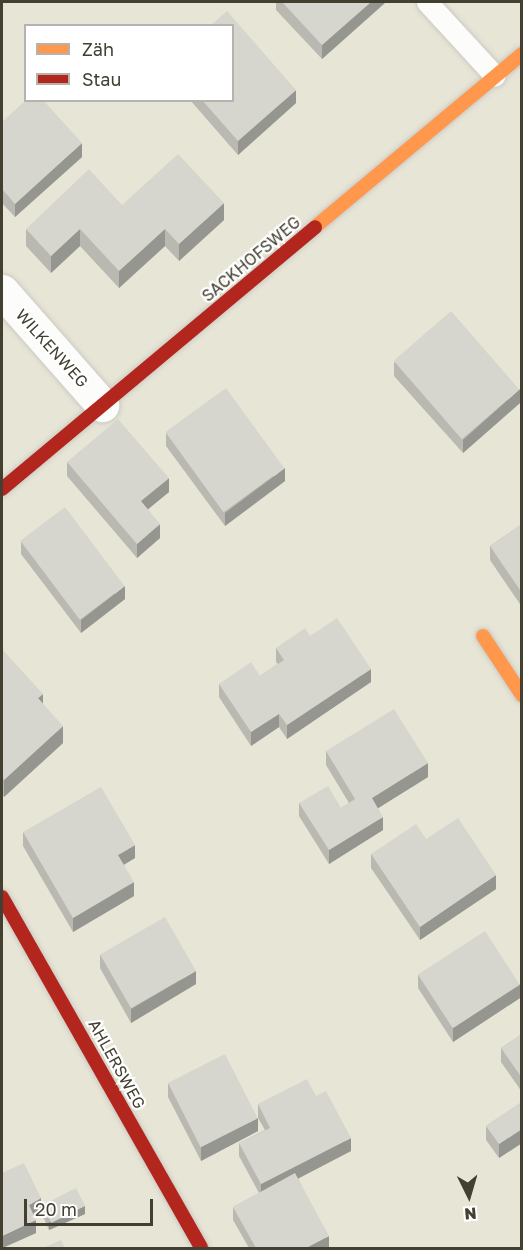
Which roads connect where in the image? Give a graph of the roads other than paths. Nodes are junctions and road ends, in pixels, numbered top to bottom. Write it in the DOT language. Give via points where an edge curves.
graph roads {
  1 [pos="427,2"];
  2 [pos="522,54"];
  3 [pos="495,76"];
  4 [pos="2,291"];
  5 [pos="102,405"];
  6 [pos="2,489"];
  7 [pos="483,636"];
  8 [pos="522,695"];
  9 [pos="2,897"];
  10 [pos="201,1248"];
  1 -- 3 [label="lane"];
  2 -- 3 [label="street, SACKHOFSWEG"];
  3 -- 5 [label="street, SACKHOFSWEG"];
  4 -- 5 [label="street, WILKENWEG"];
  5 -- 6 [label="street, SACKHOFSWEG"];
  7 -- 8 [label="street"];
  9 -- 10 [label="street, AHLERSWEG"];
}
